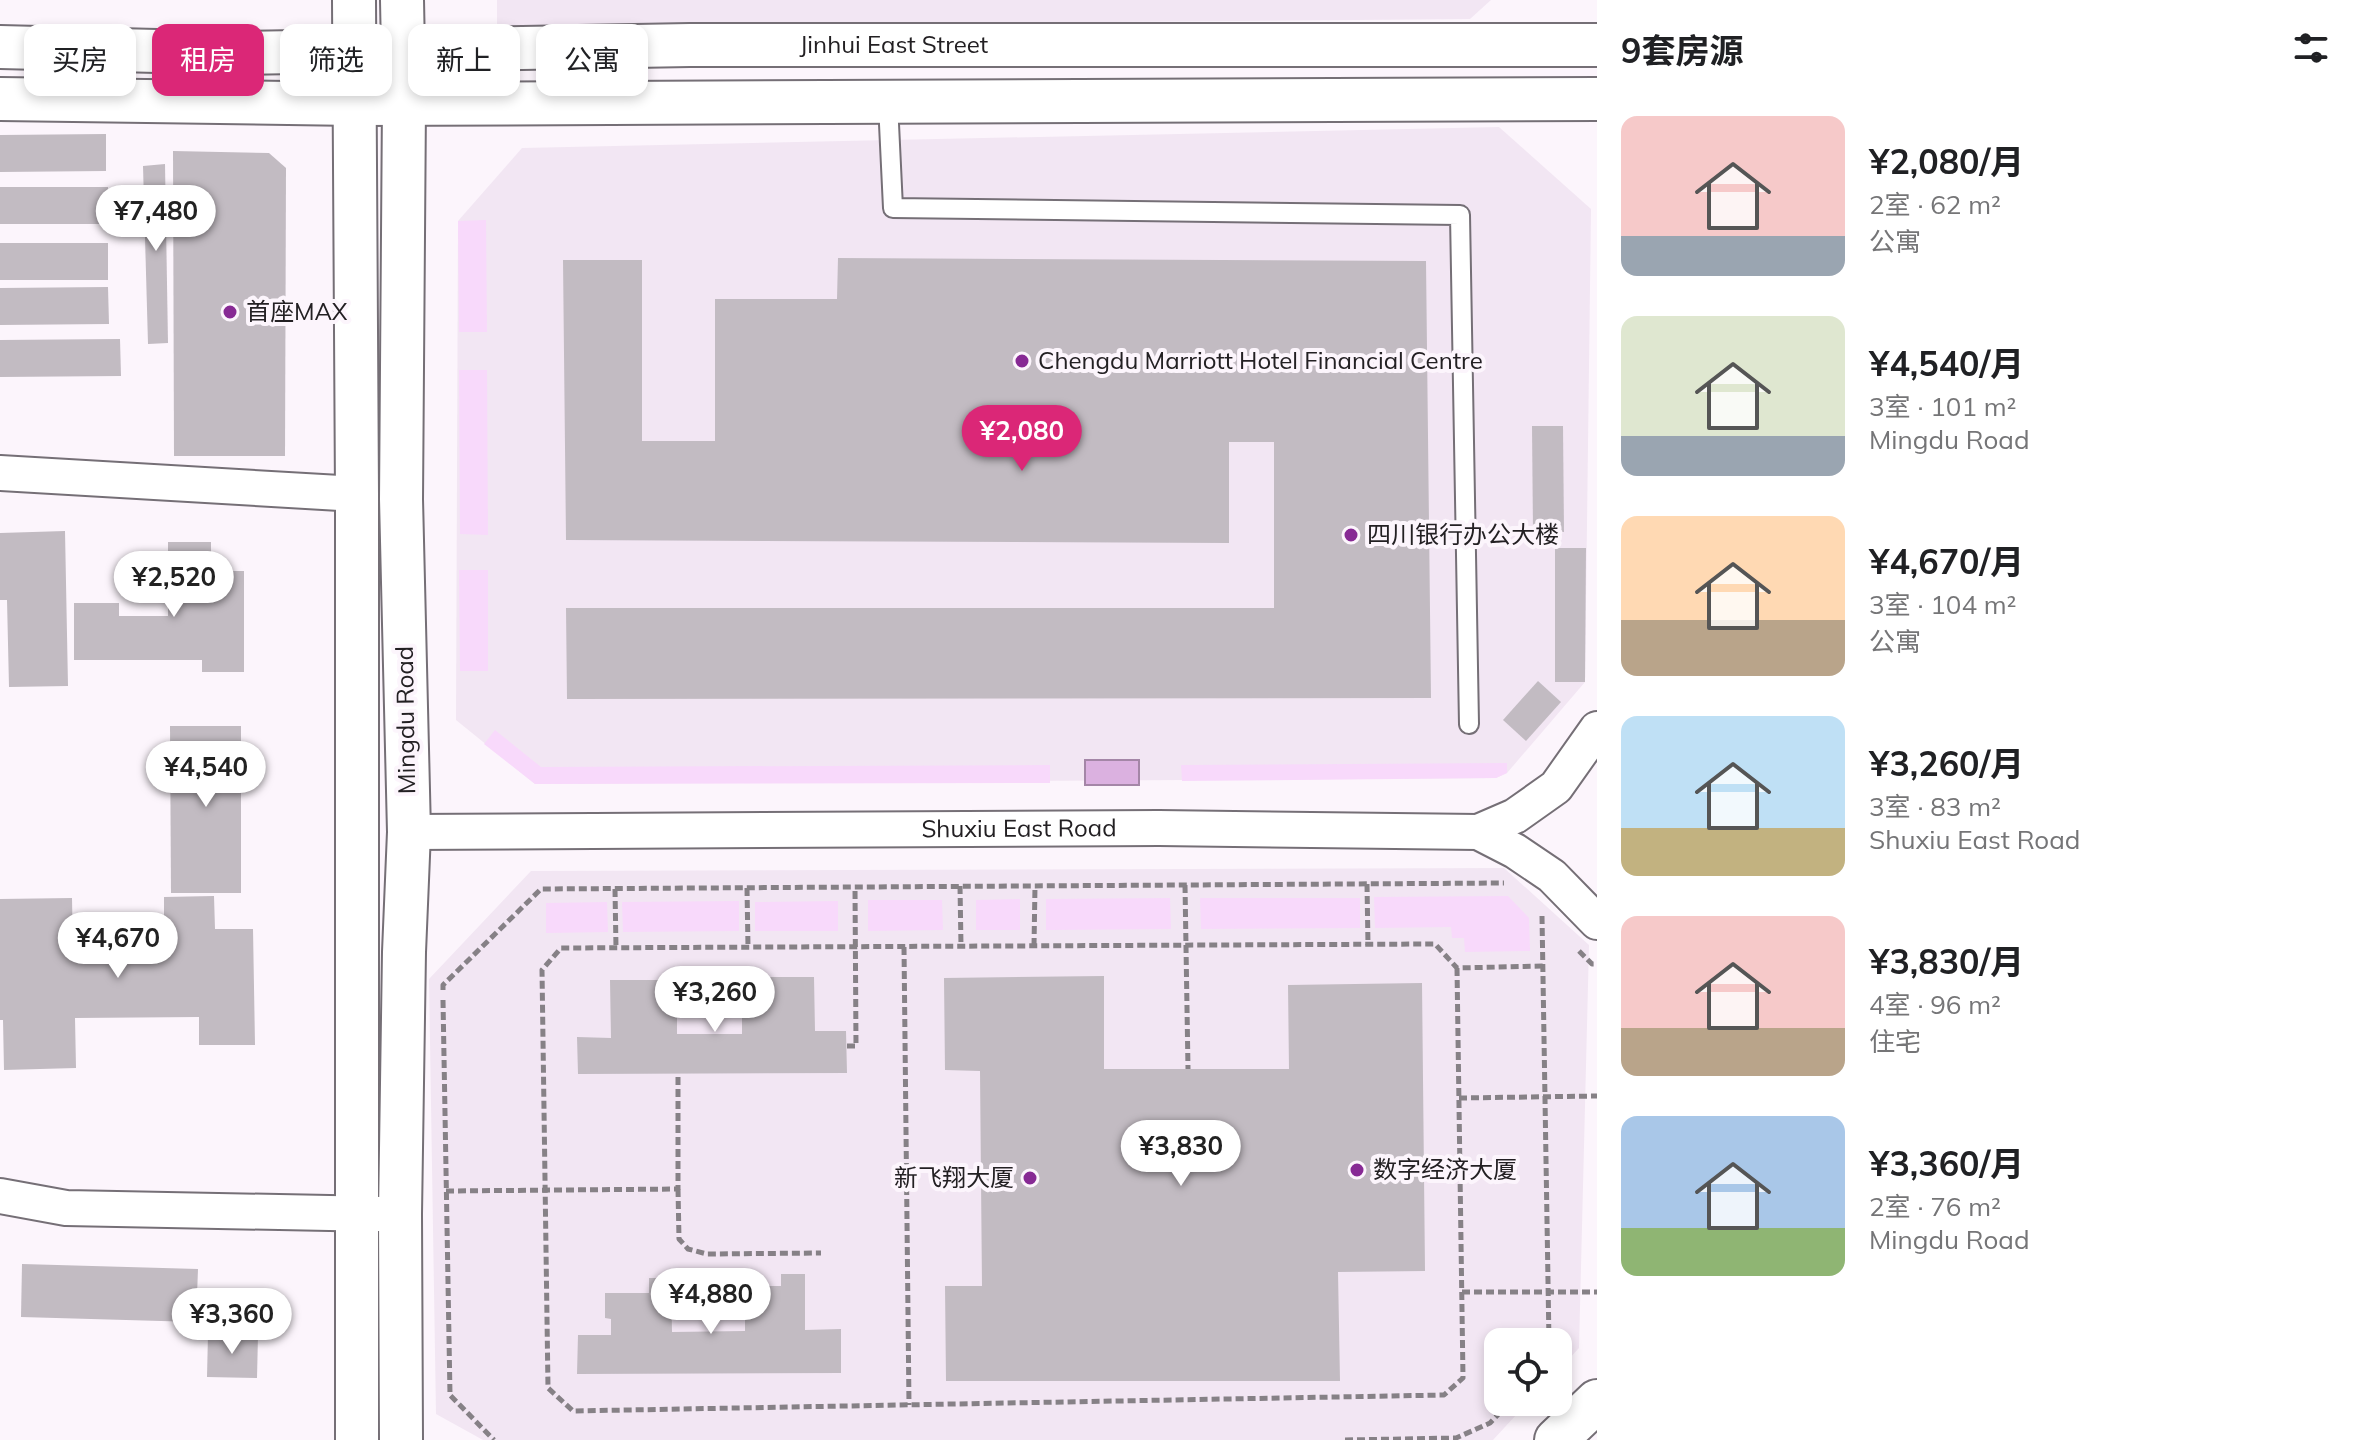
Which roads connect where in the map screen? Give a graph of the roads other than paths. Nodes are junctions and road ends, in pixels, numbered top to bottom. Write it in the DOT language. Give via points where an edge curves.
graph roads {
  1 [pos="354,0"];
  2 [pos="402,0"];
  3 [pos="354,24"];
  4 [pos="1597,45"];
  5 [pos="0,47"];
  6 [pos="392,50"];
  7 [pos="402,50"];
  8 [pos="280,52"];
  9 [pos="356,96"];
  10 [pos="0,99"];
  11 [pos="1597,99"];
  12 [pos="404,103"];
  13 [pos="888,103"];
  14 [pos="356,104"];
  15 [pos="0,473"];
  16 [pos="357,494"];
  17 [pos="1469,724"];
  18 [pos="1597,729"];
  19 [pos="409,832"];
  20 [pos="1478,832"];
  21 [pos="1585,934"];
  22 [pos="0,1196"];
  23 [pos="357,1213"];
  24 [pos="400,1214"];
  25 [pos="1597,1401"];
  26 [pos="357,1440"];
  27 [pos="401,1440"];
  28 [pos="1556,1440"];
  1 -- 3 [label="street"];
  2 -- 7 [label="street, Mingdu Road"];
  4 -- 7 [label="street, Jinhui East Street"];
  5 -- 8 [label="street, Jinhui East Street"];
  6 -- 7 [label="street, Jinhui East Street"];
  7 -- 12 [label="street, Mingdu Road"];
  9 -- 14 [label="street"];
  10 -- 14 [label="street"];
  11 -- 13 [label="street"];
  12 -- 13 [label="street"];
  12 -- 14 [label="street"];
  12 -- 19 [label="street, Mingdu Road" via="401,499"];
  13 -- 17 [label="lane" via="893,208 1460,215"];
  14 -- 16 [label="street"];
  15 -- 16 [label="street"];
  16 -- 23 [label="street"];
  18 -- 20 [label="street" via="1556,787 1515,816"];
  19 -- 20 [label="street, Shuxiu East Road"];
  19 -- 24 [label="street, Mingdu Road"];
  20 -- 21 [label="street, Shuxiu East Road" via="1552,876"];
  22 -- 23 [label="street" via="66,1208"];
  23 -- 24 [label="street"];
  23 -- 26 [label="street"];
  24 -- 27 [label="street, Mingdu Road"];
  25 -- 28 [label="street"];
}
